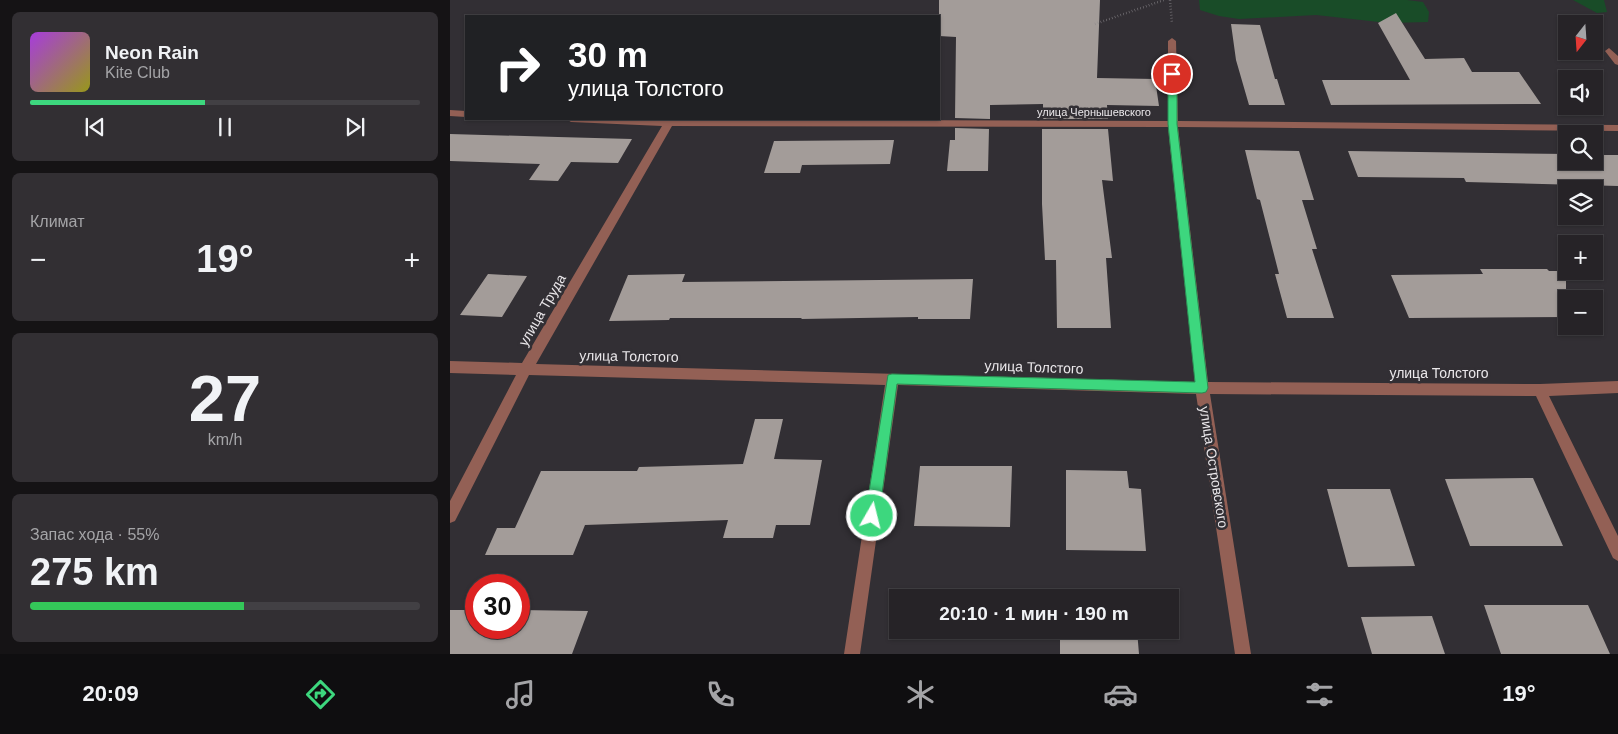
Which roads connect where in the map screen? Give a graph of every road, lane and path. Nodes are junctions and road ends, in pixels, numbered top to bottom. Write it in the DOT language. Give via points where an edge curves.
graph roads {
  1 [pos="1164,0"];
  2 [pos="1095,24"];
  3 [pos="1172,41"];
  4 [pos="1609,51"];
  5 [pos="1618,62"];
  6 [pos="450,113"];
  7 [pos="465,114"];
  8 [pos="590,120"];
  9 [pos="668,124"];
  10 [pos="1173,124"];
  11 [pos="1618,128"];
  12 [pos="450,367"];
  13 [pos="525,370"];
  14 [pos="892,379"];
  15 [pos="1618,387"];
  16 [pos="1202,388"];
  17 [pos="1540,390"];
  18 [pos="450,516"];
  19 [pos="1618,553"];
  20 [pos="852,654"];
  21 [pos="1243,654"];
  1 -- 2 [label="path"];
  3 -- 10 [label="street, улица Островского"];
  4 -- 5 [label="street"];
  6 -- 7 [label="street"];
  8 -- 9 [label="street, улица Чернышевского"];
  9 -- 10 [label="street, улица Чернышевского"];
  9 -- 13 [label="street, улица Труда"];
  10 -- 11 [label="street, улица Чернышевского"];
  10 -- 16 [label="street, улица Островского"];
  12 -- 13 [label="street, улица Толстого"];
  13 -- 14 [label="street, улица Толстого"];
  13 -- 18 [label="street, улица Труда"];
  14 -- 16 [label="street, улица Толстого"];
  14 -- 20 [label="street"];
  15 -- 17 [label="street, улица Толстого"];
  16 -- 17 [label="street, улица Толстого"];
  16 -- 21 [label="street, улица Островского"];
  17 -- 19 [label="street"];
}
